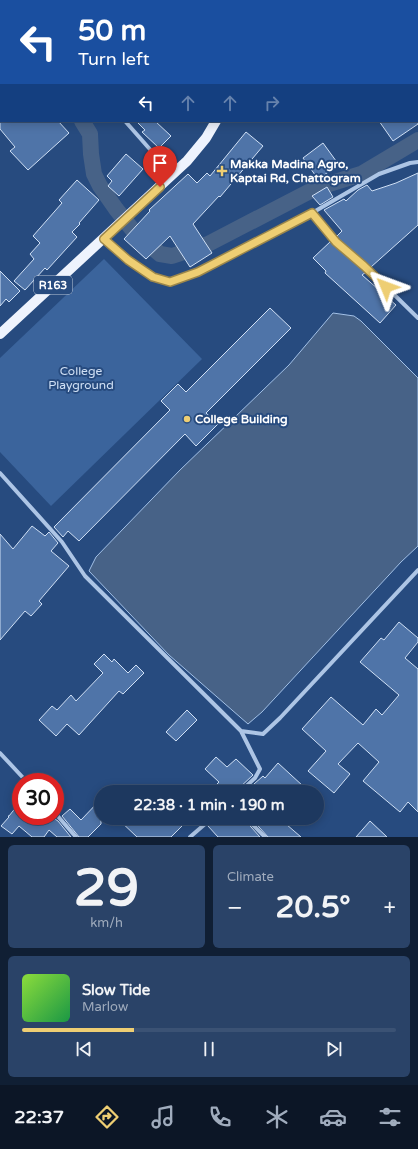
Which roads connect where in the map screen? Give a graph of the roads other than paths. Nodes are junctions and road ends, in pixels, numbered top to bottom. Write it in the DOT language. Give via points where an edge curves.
graph roads {
  1 [pos="126,122"];
  2 [pos="215,122"];
  3 [pos="418,162"];
  4 [pos="171,176"];
  5 [pos="312,213"];
  6 [pos="105,238"];
  7 [pos="418,318"];
  8 [pos="0,334"];
  9 [pos="0,472"];
  10 [pos="418,570"];
  11 [pos="241,731"];
  12 [pos="0,753"];
  13 [pos="18,773"];
  14 [pos="248,785"];
  15 [pos="64,824"];
  16 [pos="204,825"];
  17 [pos="253,825"];
  18 [pos="76,837"];
  19 [pos="190,837"];
  20 [pos="265,837"];
  1 -- 4 [label="street"];
  2 -- 4 [label="main road, R163" via="206,138"];
  3 -- 5 [label="street" via="379,174"];
  4 -- 6 [label="main road, R163"];
  5 -- 6 [label="street" via="198,272 170,282 153,277 128,260"];
  5 -- 7 [label="street" via="336,242"];
  6 -- 8 [label="main road, R163"];
  9 -- 11 [label="street" via="62,542 85,576"];
  10 -- 11 [label="street" via="263,734"];
  11 -- 14 [label="street" via="260,769"];
  12 -- 13 [label="street"];
  15 -- 18 [label="street"];
  16 -- 19 [label="street"];
  17 -- 20 [label="street"];
}
